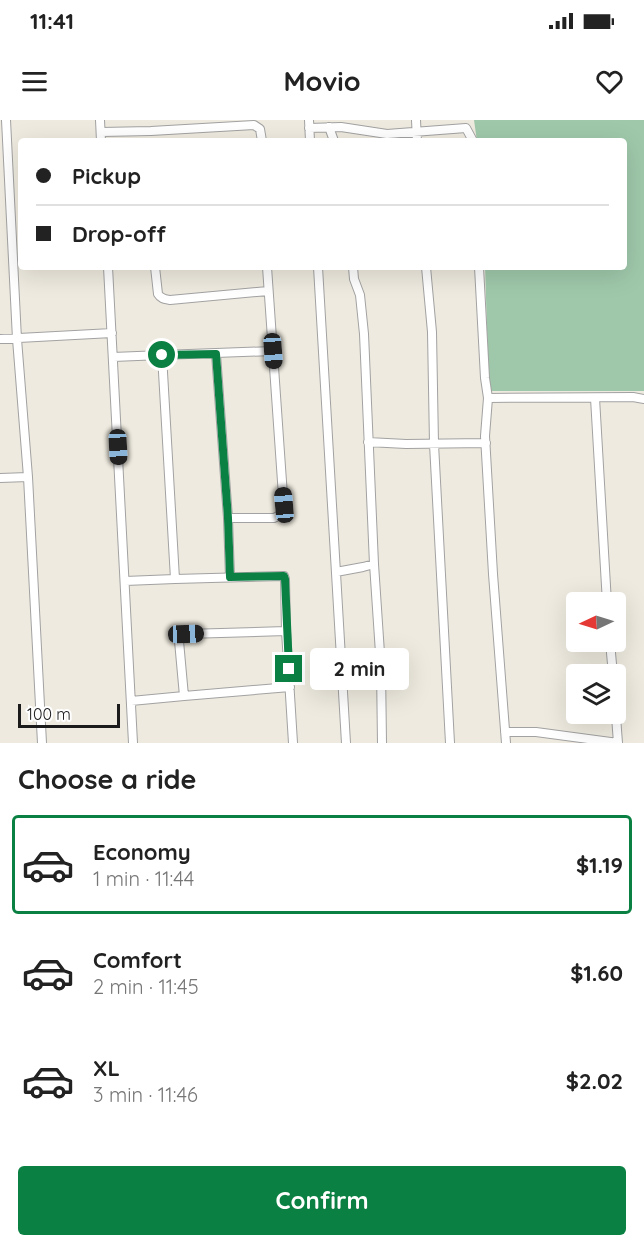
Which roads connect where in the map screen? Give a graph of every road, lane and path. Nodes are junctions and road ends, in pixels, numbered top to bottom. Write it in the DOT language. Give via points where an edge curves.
graph roads {
  1 [pos="6,120"];
  2 [pos="100,120"];
  3 [pos="416,120"];
  4 [pos="309,124"];
  5 [pos="341,124"];
  6 [pos="329,127"];
  7 [pos="151,131"];
  8 [pos="417,131"];
  9 [pos="101,132"];
  10 [pos="101,138"];
  11 [pos="151,138"];
  12 [pos="262,138"];
  13 [pos="333,138"];
  14 [pos="417,138"];
  15 [pos="471,138"];
  16 [pos="108,270"];
  17 [pos="155,270"];
  18 [pos="267,270"];
  19 [pos="318,270"];
  20 [pos="353,270"];
  21 [pos="426,270"];
  22 [pos="479,270"];
  23 [pos="268,291"];
  24 [pos="112,333"];
  25 [pos="0,339"];
  26 [pos="18,339"];
  27 [pos="273,351"];
  28 [pos="216,354"];
  29 [pos="162,355"];
  30 [pos="113,357"];
  31 [pos="488,398"];
  32 [pos="595,398"];
  33 [pos="644,399"];
  34 [pos="368,442"];
  35 [pos="486,443"];
  36 [pos="434,444"];
  37 [pos="28,477"];
  38 [pos="0,478"];
  39 [pos="228,518"];
  40 [pos="374,564"];
  41 [pos="336,572"];
  42 [pos="230,577"];
  43 [pos="175,579"];
  44 [pos="125,582"];
  45 [pos="606,592"];
  46 [pos="286,631"];
  47 [pos="290,687"];
  48 [pos="184,696"];
  49 [pos="131,702"];
  50 [pos="617,724"];
  51 [pos="505,732"];
  52 [pos="42,743"];
  53 [pos="133,743"];
  54 [pos="293,743"];
  55 [pos="346,743"];
  56 [pos="382,743"];
  57 [pos="450,743"];
  58 [pos="506,743"];
  59 [pos="618,743"];
  1 -- 26 [label="street"];
  2 -- 9 [label="street"];
  3 -- 8 [label="street"];
  4 -- 6 [label="street"];
  5 -- 6 [label="street"];
  5 -- 8 [label="street" via="387,134"];
  6 -- 13 [label="street"];
  7 -- 9 [label="street"];
  7 -- 11 [label="street"];
  7 -- 12 [label="street" via="254,125 260,129"];
  8 -- 14 [label="street"];
  8 -- 15 [label="street" via="466,128"];
  9 -- 10 [label="street"];
  16 -- 24 [label="street"];
  17 -- 23 [label="street" via="160,297 170,300"];
  18 -- 23 [label="street"];
  19 -- 41 [label="street"];
  20 -- 34 [label="street" via="364,334"];
  21 -- 36 [label="street"];
  22 -- 31 [label="street"];
  23 -- 27 [label="street"];
  24 -- 26 [label="street"];
  24 -- 30 [label="street"];
  25 -- 26 [label="street"];
  26 -- 37 [label="street"];
  27 -- 28 [label="street"];
  27 -- 39 [label="street" via="284,510 274,518"];
  28 -- 29 [label="street"];
  28 -- 39 [label="street"];
  29 -- 30 [label="street"];
  29 -- 43 [label="street"];
  30 -- 44 [label="street"];
  31 -- 32 [label="street"];
  31 -- 35 [label="street"];
  32 -- 33 [label="street"];
  32 -- 45 [label="street"];
  34 -- 36 [label="street"];
  34 -- 40 [label="street"];
  35 -- 36 [label="street"];
  35 -- 51 [label="street"];
  36 -- 57 [label="street"];
  37 -- 38 [label="street"];
  37 -- 52 [label="street"];
  39 -- 42 [label="street"];
  40 -- 41 [label="street"];
  40 -- 56 [label="street"];
  41 -- 55 [label="street"];
  42 -- 43 [label="street"];
  42 -- 46 [label="street" via="284,576"];
  43 -- 44 [label="street"];
  44 -- 49 [label="street"];
  46 -- 47 [label="street"];
  46 -- 48 [label="street" via="181,636"];
  47 -- 48 [label="street"];
  47 -- 54 [label="street"];
  48 -- 49 [label="street"];
  49 -- 53 [label="street"];
  50 -- 59 [label="street"];
  51 -- 58 [label="street"];
  51 -- 59 [label="street" via="536,732"];
}
